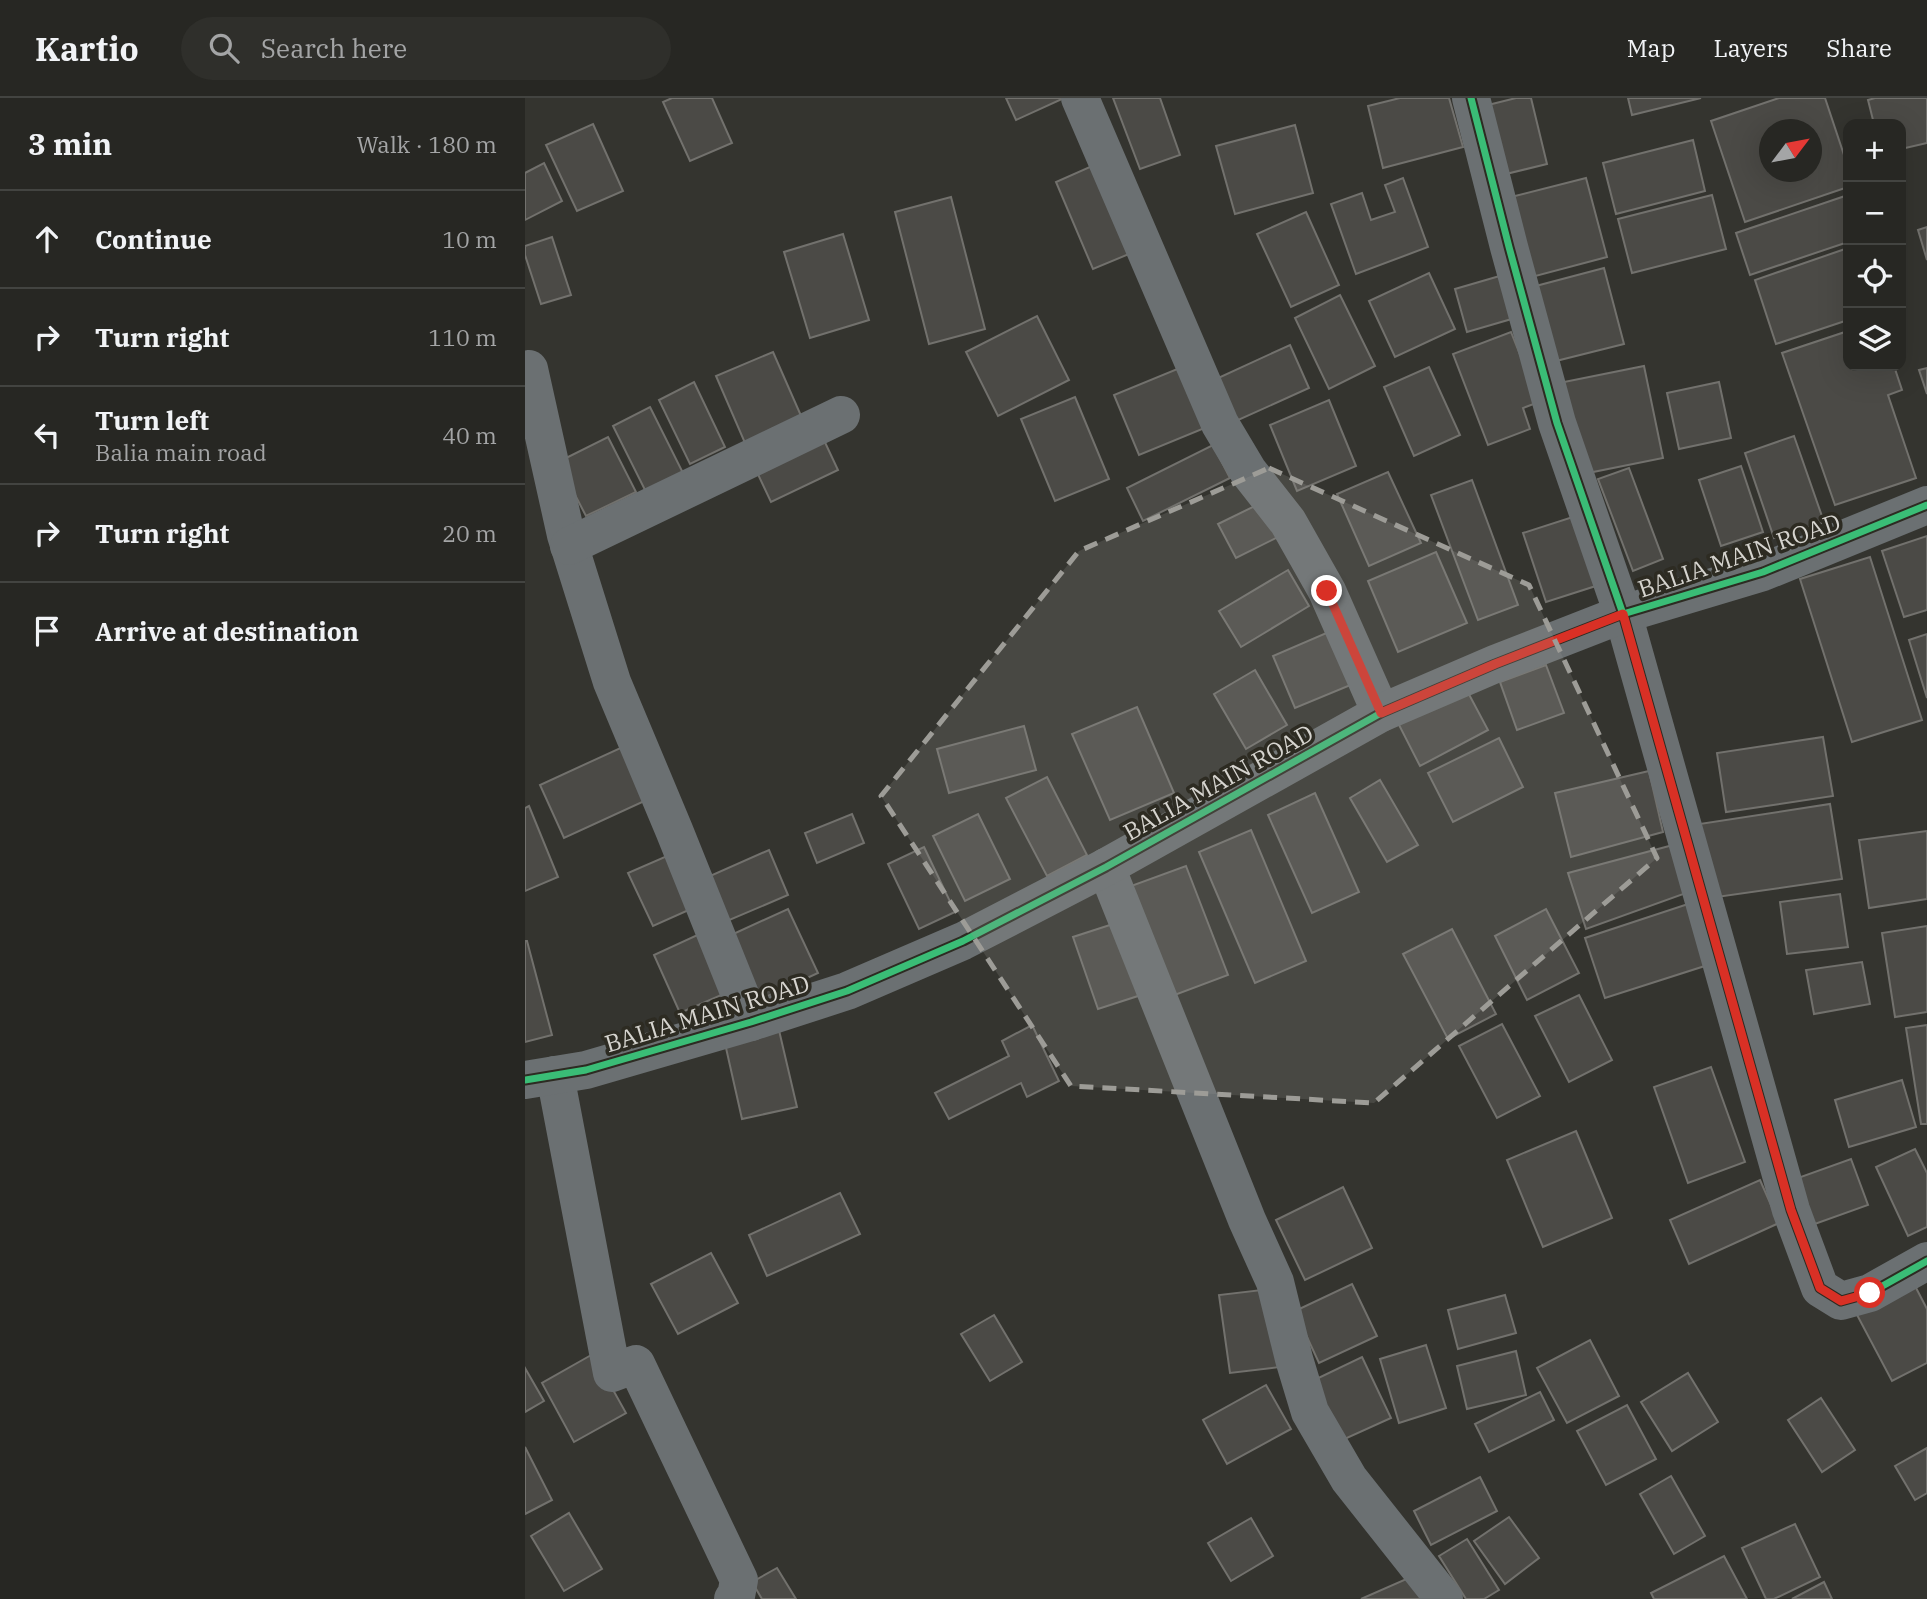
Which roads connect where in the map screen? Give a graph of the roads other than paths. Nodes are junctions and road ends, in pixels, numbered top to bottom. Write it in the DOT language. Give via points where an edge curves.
graph roads {
  1 [pos="1080,98"];
  2 [pos="1471,98"];
  3 [pos="526,366"];
  4 [pos="841,415"];
  5 [pos="1927,505"];
  6 [pos="569,546"];
  7 [pos="1623,614"];
  8 [pos="1381,713"];
  9 [pos="1106,867"];
  10 [pos="751,1022"];
  11 [pos="540,1078"];
  12 [pos="1927,1261"];
  13 [pos="733,1599"];
  14 [pos="1444,1599"];
  1 -- 8 [label="street" via="1220,424 1248,471 1288,522 1327,591"];
  2 -- 7 [label="street" via="1557,423"];
  3 -- 6 [label="street"];
  4 -- 6 [label="street"];
  5 -- 7 [label="street, BALIA MAIN ROAD" via="1763,572"];
  6 -- 10 [label="street" via="613,682"];
  7 -- 8 [label="street, BALIA MAIN ROAD"];
  7 -- 12 [label="street" via="1791,1210 1820,1288 1841,1301 1870,1293"];
  8 -- 9 [label="street, BALIA MAIN ROAD"];
  9 -- 10 [label="street, BALIA MAIN ROAD" via="950,946 847,990"];
  9 -- 14 [label="street" via="1275,1282 1310,1412 1349,1479"];
  10 -- 11 [label="street, BALIA MAIN ROAD" via="586,1070"];
  11 -- 13 [label="street" via="612,1373 636,1364 739,1580"];
}
